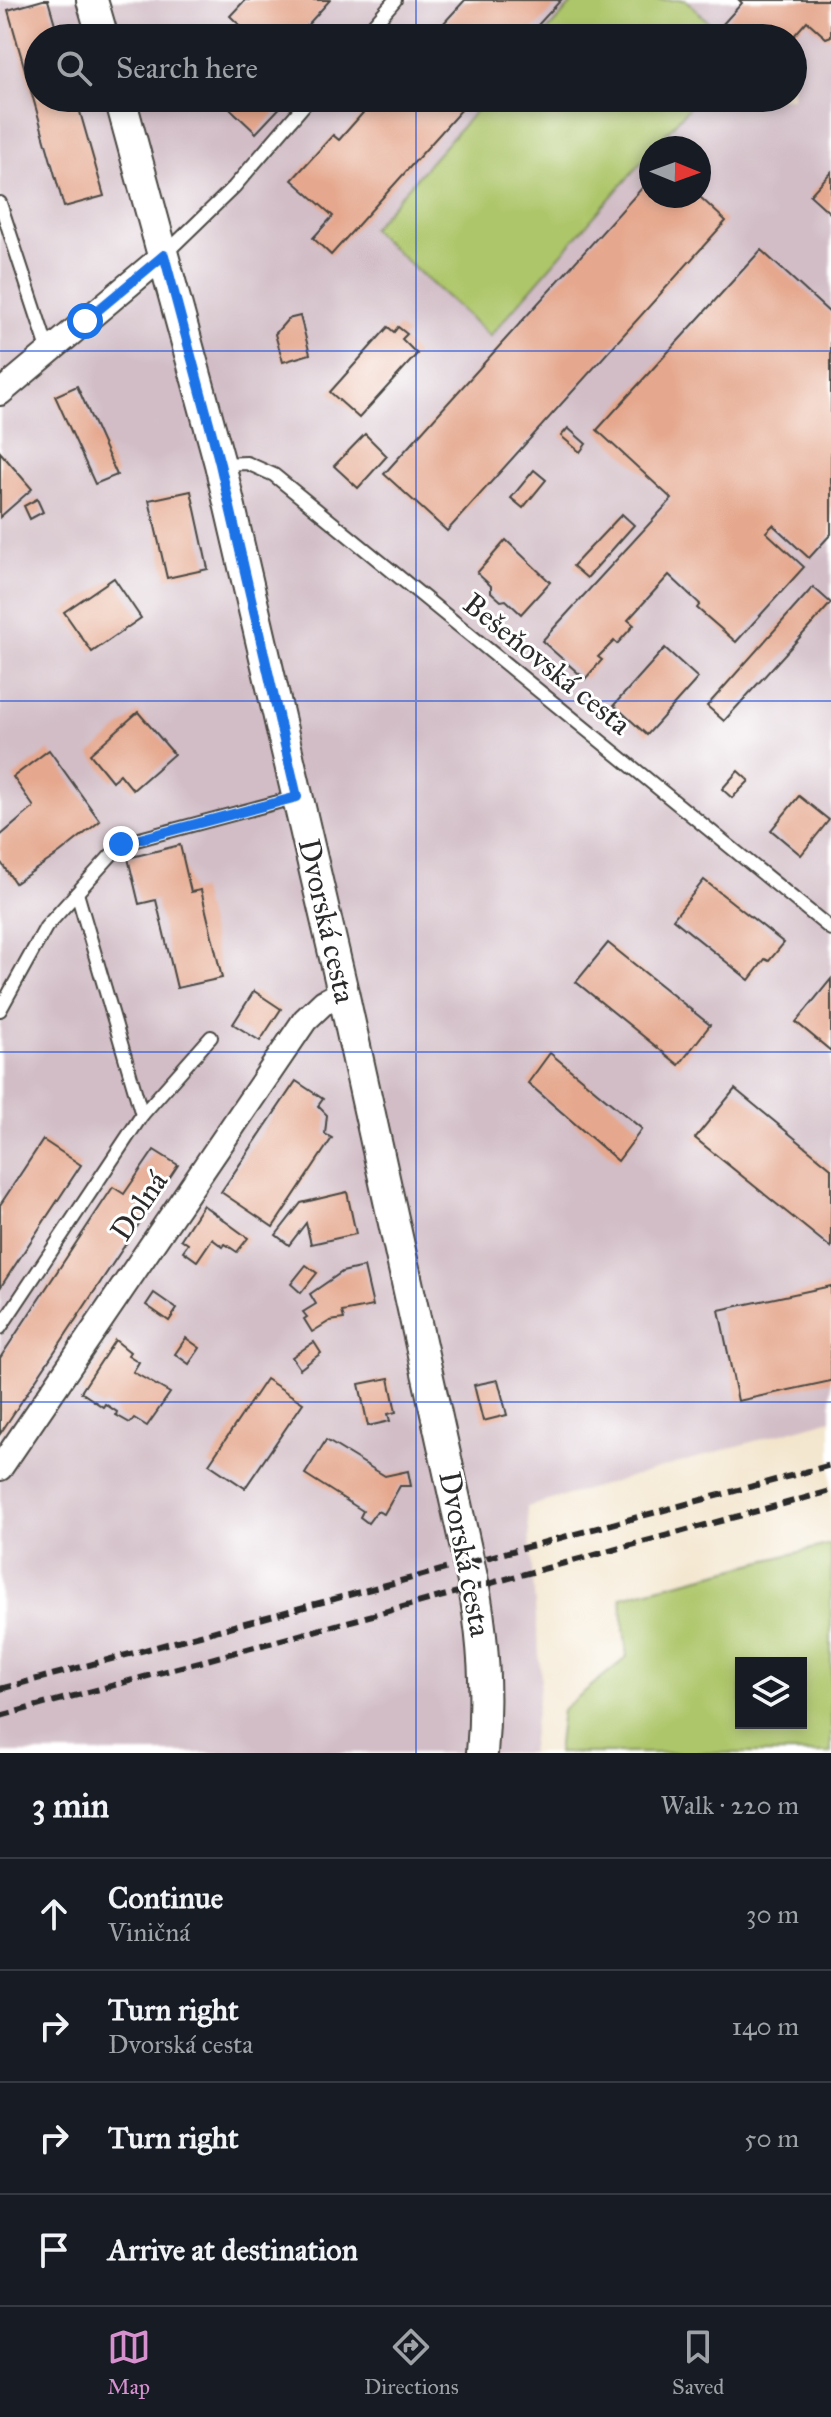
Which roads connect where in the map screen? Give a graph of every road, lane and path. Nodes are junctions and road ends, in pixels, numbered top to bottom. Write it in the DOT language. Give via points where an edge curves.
graph roads {
  1 [pos="92,0"];
  2 [pos="395,0"];
  3 [pos="99,24"];
  4 [pos="374,24"];
  5 [pos="124,112"];
  6 [pos="298,112"];
  7 [pos="0,203"];
  8 [pos="164,255"];
  9 [pos="49,352"];
  10 [pos="0,393"];
  11 [pos="220,464"];
  12 [pos="297,797"];
  13 [pos="77,893"];
  14 [pos="831,929"];
  15 [pos="343,992"];
  16 [pos="0,1010"];
  17 [pos="211,1037"];
  18 [pos="142,1115"];
  19 [pos="0,1328"];
  20 [pos="0,1468"];
  21 [pos="482,1753"];
  1 -- 3 [label="street"];
  2 -- 4 [label="lane"];
  5 -- 8 [label="street, Dvorská cesta"];
  6 -- 8 [label="lane" via="234,187"];
  7 -- 9 [label="lane"];
  8 -- 9 [label="street"];
  8 -- 11 [label="street, Dvorská cesta"];
  9 -- 10 [label="street"];
  11 -- 12 [label="street, Dvorská cesta"];
  11 -- 14 [label="lane, Bešeňovská cesta" via="247,463 274,475"];
  12 -- 13 [label="lane" via="121,844"];
  12 -- 15 [label="street, Dvorská cesta"];
  13 -- 16 [label="lane" via="46,927"];
  13 -- 18 [label="lane"];
  15 -- 20 [label="street, Dolná" via="305,1020"];
  15 -- 21 [label="street, Dvorská cesta" via="475,1588 486,1685"];
  17 -- 18 [label="lane"];
  18 -- 19 [label="lane"];
}
